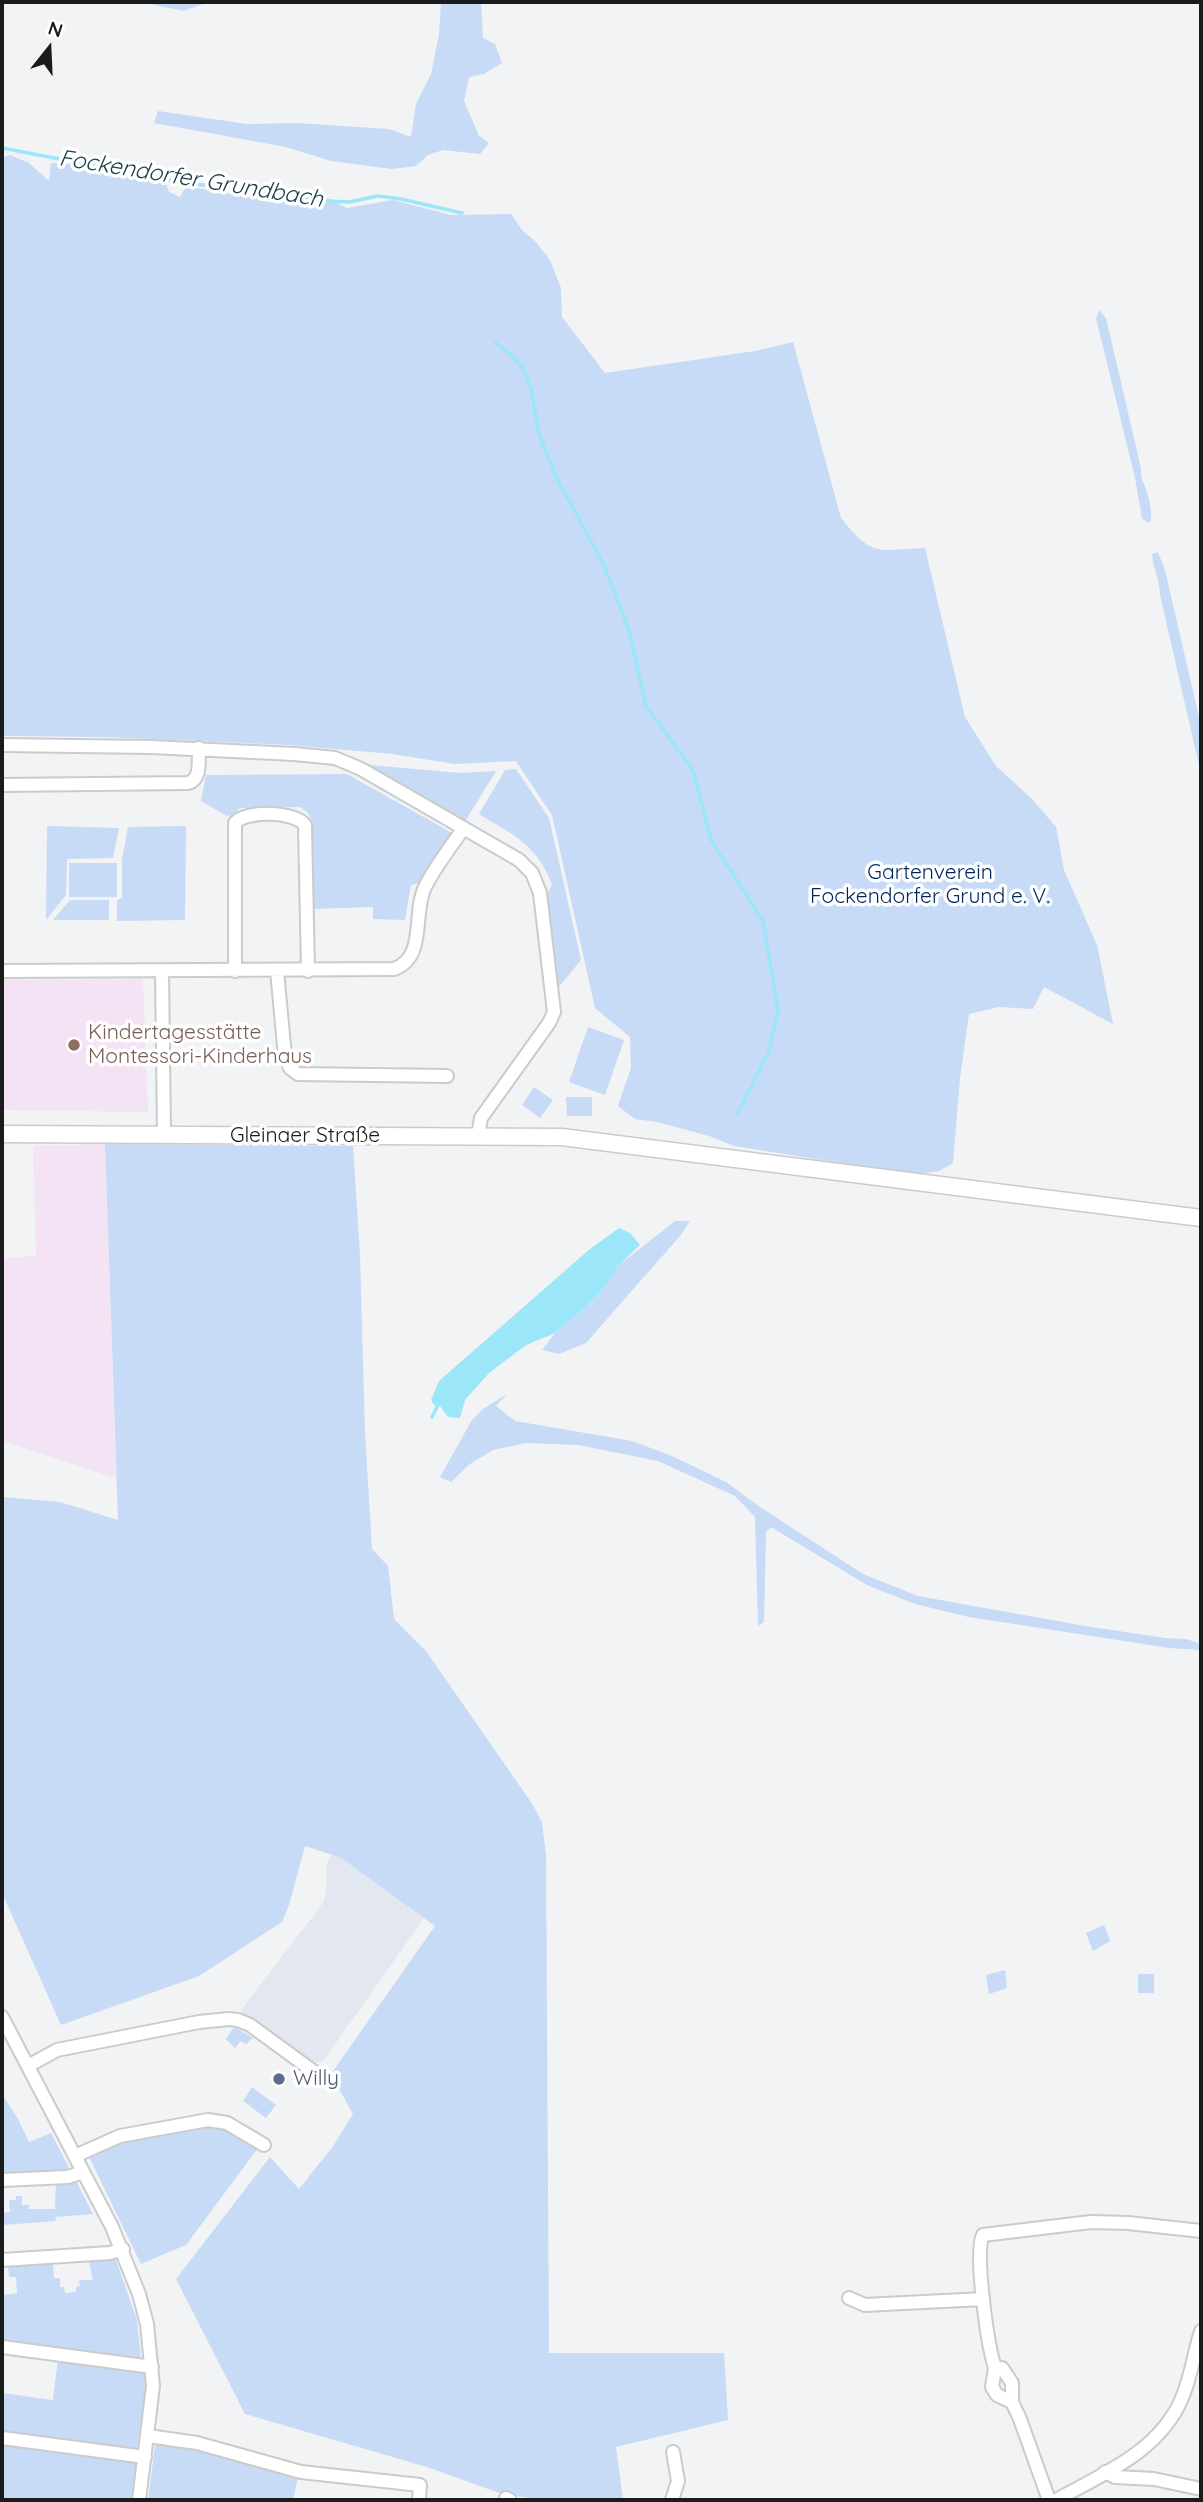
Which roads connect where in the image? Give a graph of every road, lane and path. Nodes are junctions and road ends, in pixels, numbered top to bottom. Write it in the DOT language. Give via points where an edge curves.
graph roads {
  1 [pos="2,745"];
  2 [pos="198,748"];
  3 [pos="2,785"];
  4 [pos="464,828"];
  5 [pos="2,971"];
  6 [pos="162,971"];
  7 [pos="235,971"];
  8 [pos="278,971"];
  9 [pos="308,971"];
  10 [pos="447,1076"];
  11 [pos="2,1134"];
  12 [pos="164,1135"];
  13 [pos="478,1136"];
  14 [pos="1201,1218"];
  15 [pos="2,2017"];
  16 [pos="28,2066"];
  17 [pos="317,2074"];
  18 [pos="264,2145"];
  19 [pos="75,2156"];
  20 [pos="83,2172"];
  21 [pos="2,2180"];
  22 [pos="1201,2231"];
  23 [pos="123,2249"];
  24 [pos="2,2260"];
  25 [pos="849,2298"];
  26 [pos="983,2299"];
  27 [pos="1201,2331"];
  28 [pos="2,2347"];
  29 [pos="152,2367"];
  30 [pos="995,2368"];
  31 [pos="1012,2403"];
  32 [pos="148,2436"];
  33 [pos="2,2438"];
  34 [pos="673,2452"];
  35 [pos="145,2457"];
  36 [pos="1105,2472"];
  37 [pos="1201,2489"];
  38 [pos="139,2500"];
  39 [pos="419,2500"];
  40 [pos="672,2500"];
  41 [pos="1049,2500"];
  42 [pos="1056,2500"];
  1 -- 2 [label="street"];
  2 -- 3 [label="street" via="197,776 188,783"];
  2 -- 4 [label="street" via="335,758"];
  4 -- 9 [label="street" via="425,888 409,960 394,969"];
  4 -- 13 [label="street" via="519,860 536,880 555,1005 550,1023 481,1118"];
  5 -- 6 [label="street"];
  6 -- 7 [label="street"];
  6 -- 12 [label="street"];
  7 -- 8 [label="street"];
  7 -- 9 [label="street" via="235,823 245,815 294,816 306,825"];
  8 -- 9 [label="street"];
  8 -- 10 [label="street" via="285,1056 298,1074"];
  11 -- 12 [label="street, Gleinaer Straße"];
  12 -- 13 [label="street, Gleinaer Straße"];
  13 -- 14 [label="street, Gleinaer Straße" via="609,1142"];
  15 -- 16 [label="street"];
  16 -- 17 [label="street" via="57,2050 199,2022 238,2020"];
  16 -- 19 [label="street"];
  18 -- 19 [label="street" via="228,2123 208,2120 120,2136"];
  19 -- 20 [label="street"];
  20 -- 21 [label="street" via="68,2177"];
  20 -- 23 [label="street"];
  22 -- 26 [label="street" via="1091,2222 983,2235 979,2245"];
  23 -- 24 [label="street"];
  23 -- 29 [label="street" via="143,2308"];
  25 -- 26 [label="street" via="865,2305"];
  26 -- 30 [label="street"];
  27 -- 36 [label="street" via="1188,2384 1171,2421 1152,2442"];
  28 -- 29 [label="street"];
  29 -- 32 [label="street"];
  30 -- 31 [label="street" via="1002,2368 1012,2383"];
  30 -- 31 [label="street" via="992,2387"];
  31 -- 41 [label="street"];
  32 -- 35 [label="street"];
  32 -- 39 [label="street" via="197,2443 301,2472 420,2485"];
  33 -- 35 [label="street"];
  34 -- 40 [label="street" via="678,2481"];
  35 -- 38 [label="street"];
  36 -- 37 [label="street"];
  36 -- 42 [label="street"];
}
